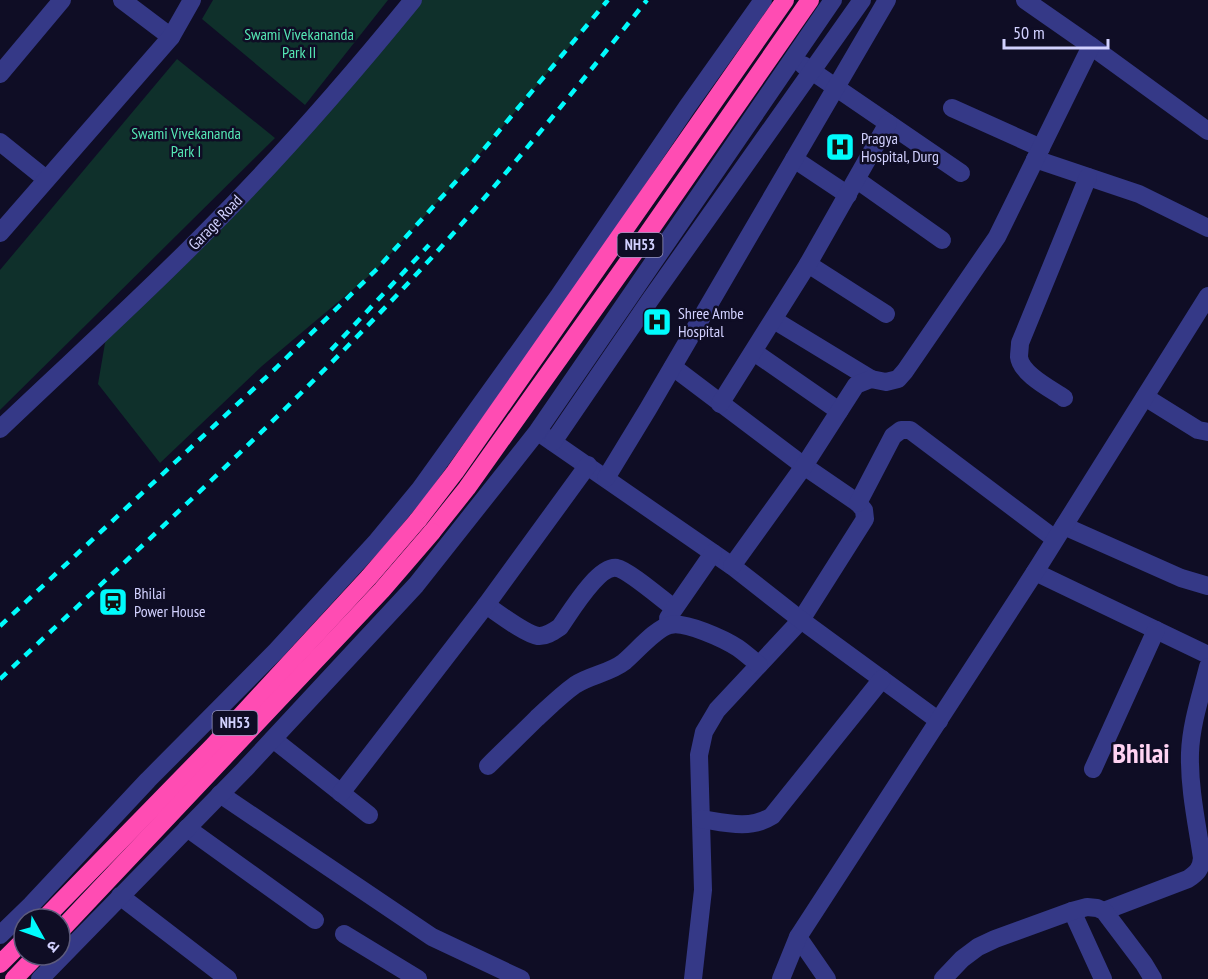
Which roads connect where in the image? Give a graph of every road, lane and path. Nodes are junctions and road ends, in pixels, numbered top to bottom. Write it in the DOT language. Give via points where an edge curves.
graph roads {
  1 [pos="62,0"];
  2 [pos="122,0"];
  3 [pos="192,0"];
  4 [pos="413,0"];
  5 [pos="763,0"];
  6 [pos="785,0"];
  7 [pos="810,0"];
  8 [pos="833,0"];
  9 [pos="862,0"];
  10 [pos="887,0"];
  11 [pos="1025,0"];
  12 [pos="171,37"];
  13 [pos="1091,46"];
  14 [pos="793,58"];
  15 [pos="812,71"];
  16 [pos="0,74"];
  17 [pos="836,88"];
  18 [pos="952,108"];
  19 [pos="888,123"];
  20 [pos="1208,131"];
  21 [pos="0,142"];
  22 [pos="1038,154"];
  23 [pos="795,159"];
  24 [pos="961,173"];
  25 [pos="1088,177"];
  26 [pos="46,179"];
  27 [pos="852,188"];
  28 [pos="1208,228"];
  29 [pos="0,233"];
  30 [pos="942,240"];
  31 [pos="808,264"];
  32 [pos="1208,296"];
  33 [pos="886,314"];
  34 [pos="774,320"];
  35 [pos="754,352"];
  36 [pos="673,367"];
  37 [pos="871,379"];
  38 [pos="1145,397"];
  39 [pos="1064,398"];
  40 [pos="720,404"];
  41 [pos="839,411"];
  42 [pos="0,429"];
  43 [pos="537,432"];
  44 [pos="1208,432"];
  45 [pos="553,442"];
  46 [pos="588,465"];
  47 [pos="804,466"];
  48 [pos="606,478"];
  49 [pos="858,503"];
  50 [pos="425,526"];
  51 [pos="1060,532"];
  52 [pos="713,553"];
  53 [pos="732,566"];
  54 [pos="1035,572"];
  55 [pos="1208,586"];
  56 [pos="486,604"];
  57 [pos="674,608"];
  58 [pos="801,620"];
  59 [pos="1156,630"];
  60 [pos="658,631"];
  61 [pos="1208,655"];
  62 [pos="759,665"];
  63 [pos="1208,667"];
  64 [pos="882,679"];
  65 [pos="939,721"];
  66 [pos="200,728"];
  67 [pos="273,739"];
  68 [pos="488,766"];
  69 [pos="245,769"];
  70 [pos="1093,769"];
  71 [pos="341,793"];
  72 [pos="220,794"];
  73 [pos="369,815"];
  74 [pos="702,819"];
  75 [pos="187,828"];
  76 [pos="120,896"];
  77 [pos="32,907"];
  78 [pos="56,907"];
  79 [pos="1072,911"];
  80 [pos="1104,911"];
  81 [pos="72,918"];
  82 [pos="315,920"];
  83 [pos="12,926"];
  84 [pos="344,934"];
  85 [pos="0,935"];
  86 [pos="798,937"];
  87 [pos="72,943"];
  88 [pos="12,952"];
  89 [pos="0,964"];
  90 [pos="26,967"];
  91 [pos="14,979"];
  92 [pos="228,979"];
  93 [pos="418,979"];
  94 [pos="521,979"];
  95 [pos="693,979"];
  96 [pos="780,979"];
  97 [pos="827,979"];
  98 [pos="943,979"];
  99 [pos="1103,979"];
  100 [pos="1153,979"];
  1 -- 16 [label="street"];
  2 -- 12 [label="street"];
  3 -- 12 [label="street"];
  4 -- 42 [label="street, Garage Road" via="309,123 205,234"];
  5 -- 66 [label="street, NH53" via="420,489 372,547"];
  6 -- 50 [label="highway, NH53" via="469,452"];
  7 -- 50 [label="highway, NH53" via="474,478"];
  8 -- 14 [label="street"];
  9 -- 15 [label="street"];
  10 -- 17 [label="street"];
  11 -- 13 [label="street"];
  12 -- 26 [label="street"];
  13 -- 20 [label="street"];
  13 -- 22 [label="street"];
  14 -- 15 [label="street"];
  14 -- 43 [label="street"];
  15 -- 17 [label="street"];
  15 -- 45 [label="street"];
  17 -- 19 [label="street"];
  17 -- 23 [label="street"];
  18 -- 22 [label="street"];
  19 -- 24 [label="street"];
  19 -- 27 [label="street"];
  21 -- 26 [label="street"];
  22 -- 25 [label="street"];
  22 -- 37 [label="street" via="997,237 905,371 886,382"];
  23 -- 27 [label="street"];
  23 -- 36 [label="street"];
  25 -- 28 [label="street" via="1139,194"];
  25 -- 39 [label="street" via="1020,343 1019,358 1028,373"];
  26 -- 29 [label="street"];
  27 -- 30 [label="street"];
  27 -- 31 [label="street"];
  31 -- 33 [label="street"];
  31 -- 34 [label="street"];
  32 -- 38 [label="street"];
  34 -- 35 [label="street"];
  34 -- 37 [label="street"];
  35 -- 40 [label="street"];
  35 -- 41 [label="street"];
  36 -- 40 [label="street"];
  36 -- 48 [label="street"];
  37 -- 41 [label="street" via="856,385"];
  38 -- 44 [label="street" via="1198,430"];
  38 -- 51 [label="street"];
  40 -- 47 [label="street"];
  41 -- 47 [label="street"];
  43 -- 45 [label="street"];
  43 -- 67 [label="street, NH53" via="399,605"];
  45 -- 46 [label="street"];
  46 -- 48 [label="street"];
  46 -- 56 [label="street"];
  47 -- 49 [label="street"];
  47 -- 53 [label="street"];
  48 -- 52 [label="street"];
  49 -- 51 [label="street" via="893,436 910,430"];
  49 -- 58 [label="street" via="865,519"];
  50 -- 78 [label="highway, NH53, bridge" via="369,576 212,747"];
  50 -- 81 [label="highway, NH53, bridge" via="374,598"];
  51 -- 54 [label="street"];
  51 -- 55 [label="street"];
  52 -- 53 [label="street"];
  52 -- 57 [label="street"];
  53 -- 58 [label="street"];
  54 -- 59 [label="street"];
  54 -- 65 [label="street"];
  56 -- 57 [label="street" via="526,632 540,637 560,627 597,577 616,568"];
  56 -- 71 [label="street"];
  57 -- 60 [label="street"];
  58 -- 62 [label="street"];
  58 -- 64 [label="street"];
  59 -- 61 [label="street"];
  59 -- 70 [label="street"];
  60 -- 62 [label="street" via="670,624 704,631"];
  60 -- 68 [label="street" via="614,669 576,684"];
  62 -- 74 [label="street" via="717,710 704,732 699,755"];
  63 -- 80 [label="street" via="1190,751 1201,867 1188,879"];
  64 -- 65 [label="street"];
  64 -- 74 [label="street" via="772,816 745,825"];
  65 -- 86 [label="street"];
  66 -- 69 [label="street"];
  66 -- 77 [label="street, NH53"];
  67 -- 69 [label="street, NH53"];
  67 -- 71 [label="street"];
  69 -- 72 [label="street, NH53"];
  71 -- 73 [label="street"];
  72 -- 75 [label="street, NH53"];
  72 -- 94 [label="street" via="432,937"];
  74 -- 95 [label="street" via="703,890"];
  75 -- 76 [label="street, NH53"];
  75 -- 82 [label="street"];
  76 -- 87 [label="street, NH53"];
  76 -- 92 [label="street"];
  79 -- 80 [label="street"];
  79 -- 98 [label="street" via="978,947"];
  79 -- 99 [label="street"];
  80 -- 100 [label="street"];
  83 -- 85 [label="street, NH53"];
  84 -- 93 [label="street"];
  86 -- 96 [label="street"];
  86 -- 97 [label="street"];
  88 -- 89 [label="highway"];
  90 -- 91 [label="highway"];
}
